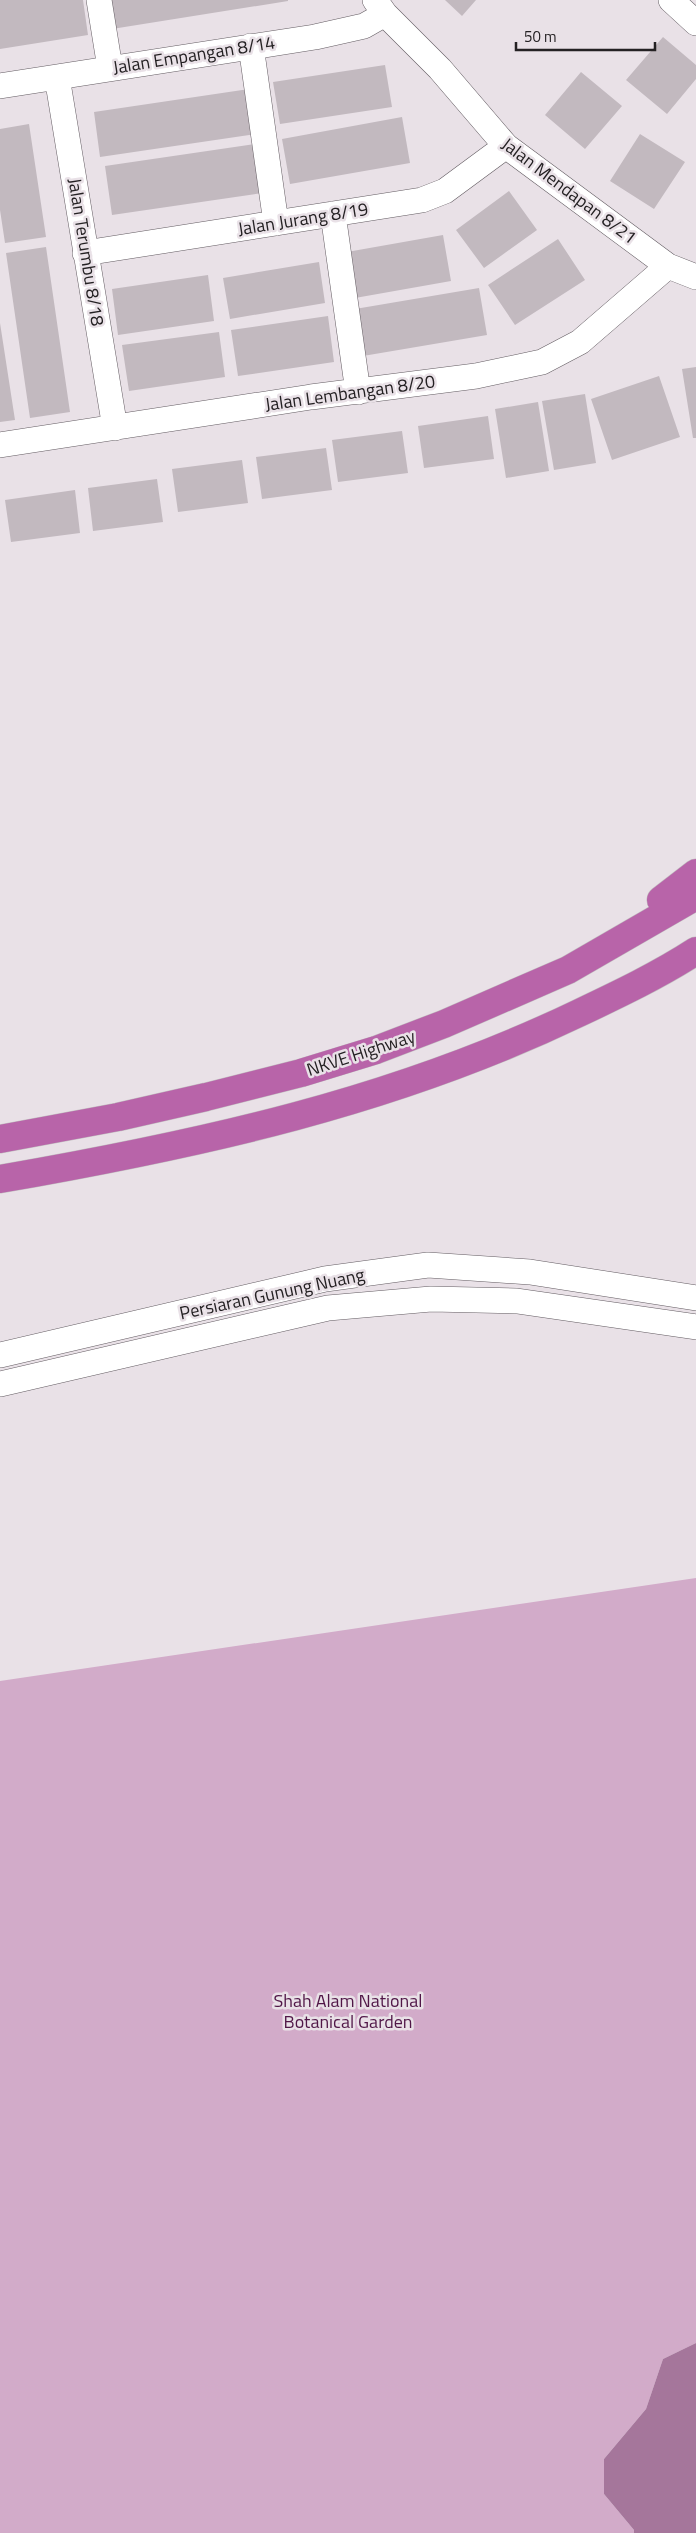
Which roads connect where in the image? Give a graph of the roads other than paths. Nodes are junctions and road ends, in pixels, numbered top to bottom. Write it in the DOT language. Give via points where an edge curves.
graph roads {
  1 [pos="99,0"];
  2 [pos="671,0"];
  3 [pos="380,7"];
  4 [pos="696,24"];
  5 [pos="251,46"];
  6 [pos="110,68"];
  7 [pos="57,77"];
  8 [pos="0,86"];
  9 [pos="506,146"];
  10 [pos="333,214"];
  11 [pos="276,223"];
  12 [pos="85,253"];
  13 [pos="668,266"];
  14 [pos="696,277"];
  15 [pos="358,392"];
  16 [pos="114,428"];
  17 [pos="0,446"];
  18 [pos="696,873"];
  19 [pos="696,896"];
  20 [pos="696,951"];
  21 [pos="568,970"];
  22 [pos="0,1138"];
  23 [pos="0,1179"];
  24 [pos="696,1298"];
  25 [pos="696,1327"];
  26 [pos="0,1355"];
  27 [pos="0,1384"];
  1 -- 6 [label="street"];
  2 -- 4 [label="street"];
  3 -- 5 [label="street, Jalan Empangan 8/14" via="364,26"];
  3 -- 9 [label="street, Jalan Mendapan 8/21"];
  5 -- 6 [label="street, Jalan Empangan 8/14"];
  5 -- 11 [label="street"];
  6 -- 7 [label="street, Jalan Empangan 8/14"];
  7 -- 8 [label="street, Jalan Empangan 8/14"];
  7 -- 12 [label="street, Jalan Terumbu 8/18"];
  9 -- 10 [label="street, Jalan Jurang 8/19" via="445,191 422,200"];
  9 -- 13 [label="street, Jalan Mendapan 8/21"];
  10 -- 11 [label="street, Jalan Jurang 8/19"];
  10 -- 15 [label="street"];
  11 -- 12 [label="street, Jalan Jurang 8/19"];
  12 -- 16 [label="street, Jalan Terumbu 8/18"];
  13 -- 14 [label="street, Jalan Mendapan 8/21"];
  13 -- 15 [label="street, Jalan Lembangan 8/20" via="580,342 542,362 476,376"];
  15 -- 16 [label="street, Jalan Lembangan 8/20"];
  16 -- 17 [label="street, Jalan Lembangan 8/20"];
  18 -- 21 [label="highway"];
  19 -- 21 [label="highway, NKVE Highway"];
  20 -- 23 [label="highway" via="624,992 546,1029 444,1070 319,1112 127,1157"];
  21 -- 22 [label="highway, NKVE Highway" via="444,1024 376,1050 310,1070 118,1117"];
  24 -- 26 [label="street, Persiaran Gunung Nuang" via="530,1272 428,1265 325,1279"];
  25 -- 27 [label="street, Persiaran Gunung Nuang" via="517,1301 431,1299 328,1308"];
}
